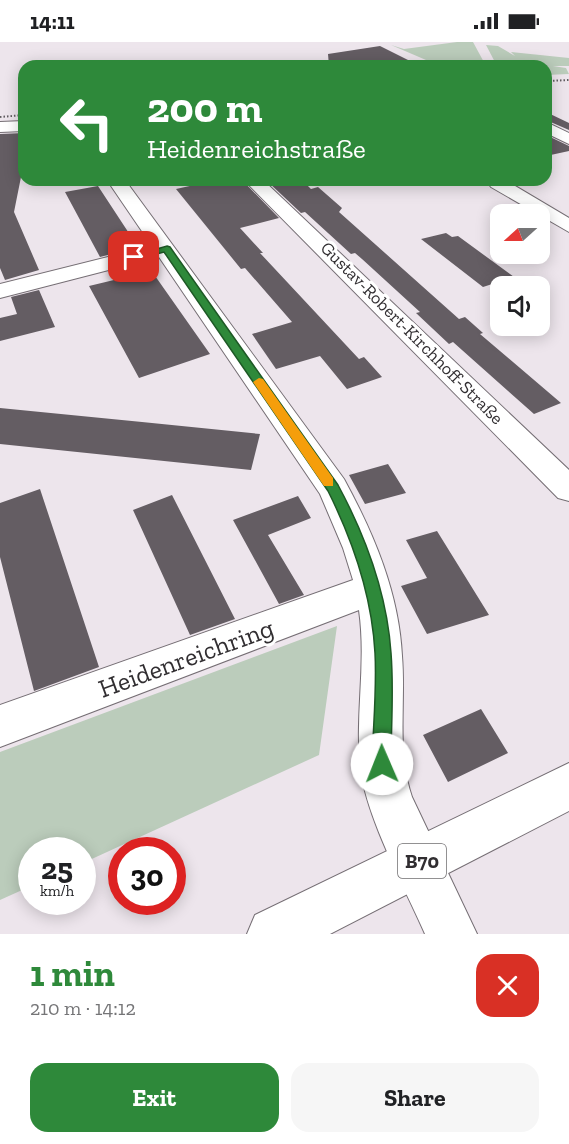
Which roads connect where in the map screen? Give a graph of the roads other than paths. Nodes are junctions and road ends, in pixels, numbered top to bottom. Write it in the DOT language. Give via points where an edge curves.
graph roads {
  1 [pos="18,126"];
  2 [pos="0,127"];
  3 [pos="552,130"];
  4 [pos="569,139"];
  5 [pos="120,186"];
  6 [pos="259,186"];
  7 [pos="502,186"];
  8 [pos="569,226"];
  9 [pos="167,249"];
  10 [pos="0,291"];
  11 [pos="569,489"];
  12 [pos="372,589"];
  13 [pos="0,726"];
  14 [pos="569,786"];
  15 [pos="418,862"];
  16 [pos="274,934"];
  17 [pos="451,934"];
  1 -- 2 [label="street"];
  3 -- 4 [label="street"];
  5 -- 9 [label="street"];
  6 -- 11 [label="street, Gustav-Robert-Kirchhoff-Straße"];
  7 -- 8 [label="street"];
  9 -- 10 [label="street"];
  9 -- 12 [label="street" via="333,488 353,526"];
  12 -- 13 [label="street, Heidenreichring"];
  12 -- 15 [label="street" via="383,654 382,764 392,804"];
  14 -- 15 [label="main road, B70"];
  15 -- 16 [label="main road, B70"];
  15 -- 17 [label="street"];
}
